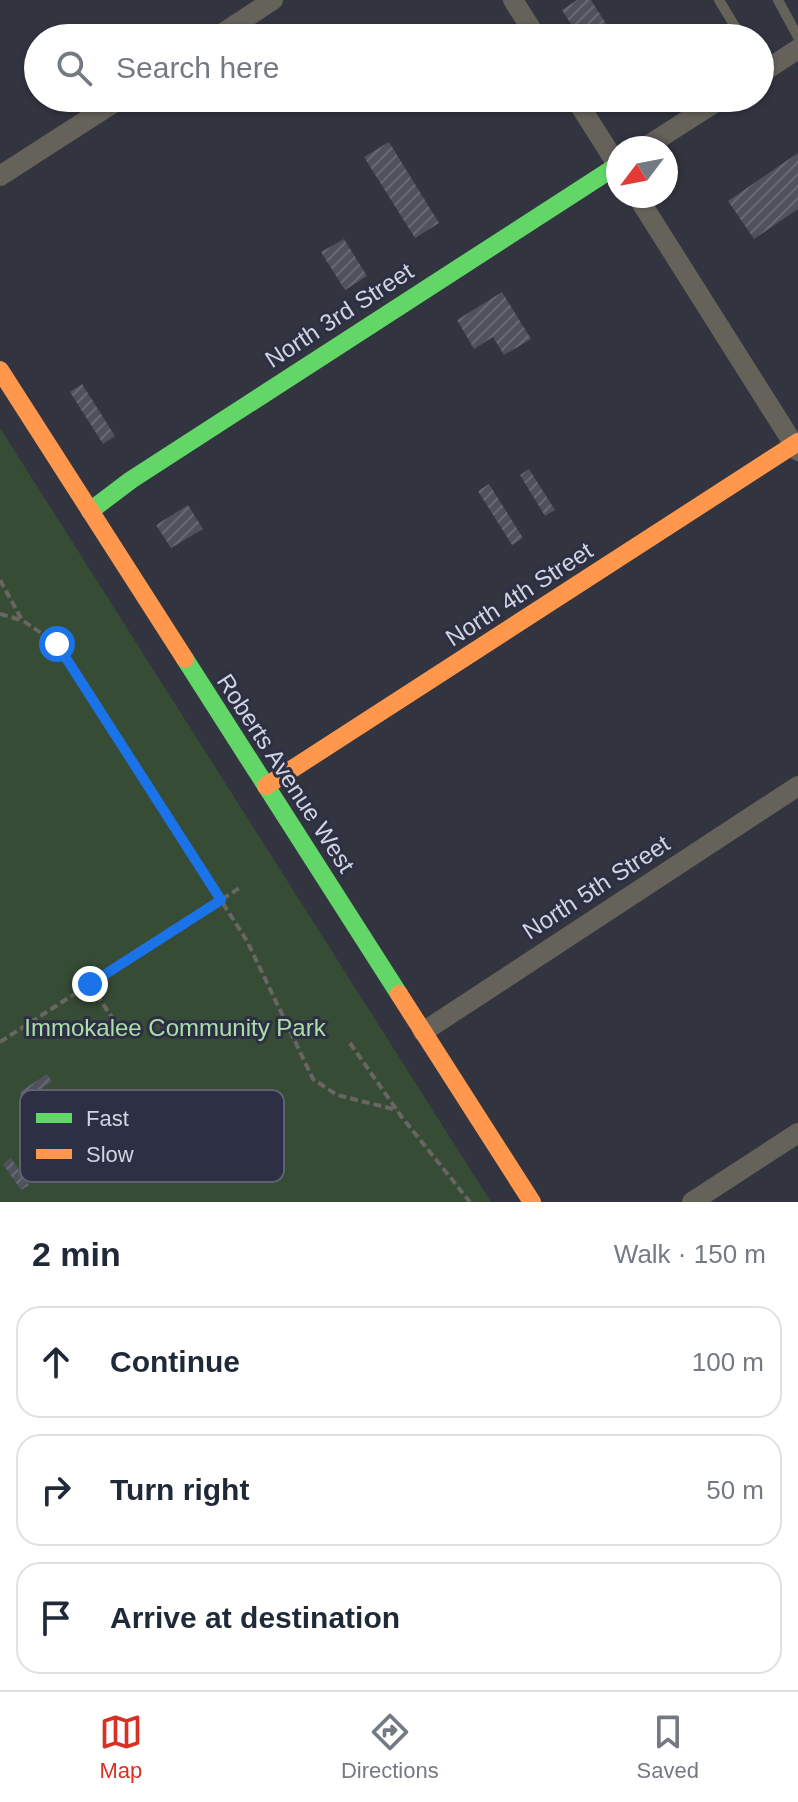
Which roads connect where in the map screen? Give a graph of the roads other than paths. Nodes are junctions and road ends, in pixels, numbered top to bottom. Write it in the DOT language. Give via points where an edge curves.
graph roads {
  1 [pos="273,0"];
  2 [pos="513,0"];
  3 [pos="719,0"];
  4 [pos="778,0"];
  5 [pos="236,24"];
  6 [pos="528,24"];
  7 [pos="734,24"];
  8 [pos="798,37"];
  9 [pos="798,49"];
  10 [pos="774,63"];
  11 [pos="99,112"];
  12 [pos="584,112"];
  13 [pos="700,112"];
  14 [pos="663,136"];
  15 [pos="606,147"];
  16 [pos="606,174"];
  17 [pos="0,176"];
  18 [pos="645,208"];
  19 [pos="0,370"];
  20 [pos="797,446"];
  21 [pos="90,511"];
  22 [pos="266,786"];
  23 [pos="798,786"];
  24 [pos="423,1032"];
  25 [pos="798,1133"];
  26 [pos="532,1202"];
  27 [pos="692,1202"];
  1 -- 5 [label="street"];
  2 -- 6 [label="street"];
  3 -- 7 [label="lane"];
  4 -- 8 [label="lane"];
  9 -- 10 [label="street"];
  11 -- 17 [label="street"];
  12 -- 15 [label="street"];
  13 -- 14 [label="street"];
  16 -- 21 [label="street, North 3rd Street"];
  18 -- 20 [label="street"];
  19 -- 21 [label="street, Roberts Avenue West"];
  20 -- 22 [label="street, North 4th Street"];
  21 -- 22 [label="street, Roberts Avenue West"];
  22 -- 24 [label="street, Roberts Avenue West"];
  23 -- 24 [label="street, North 5th Street"];
  24 -- 26 [label="street, Roberts Avenue West"];
  25 -- 27 [label="street"];
}
